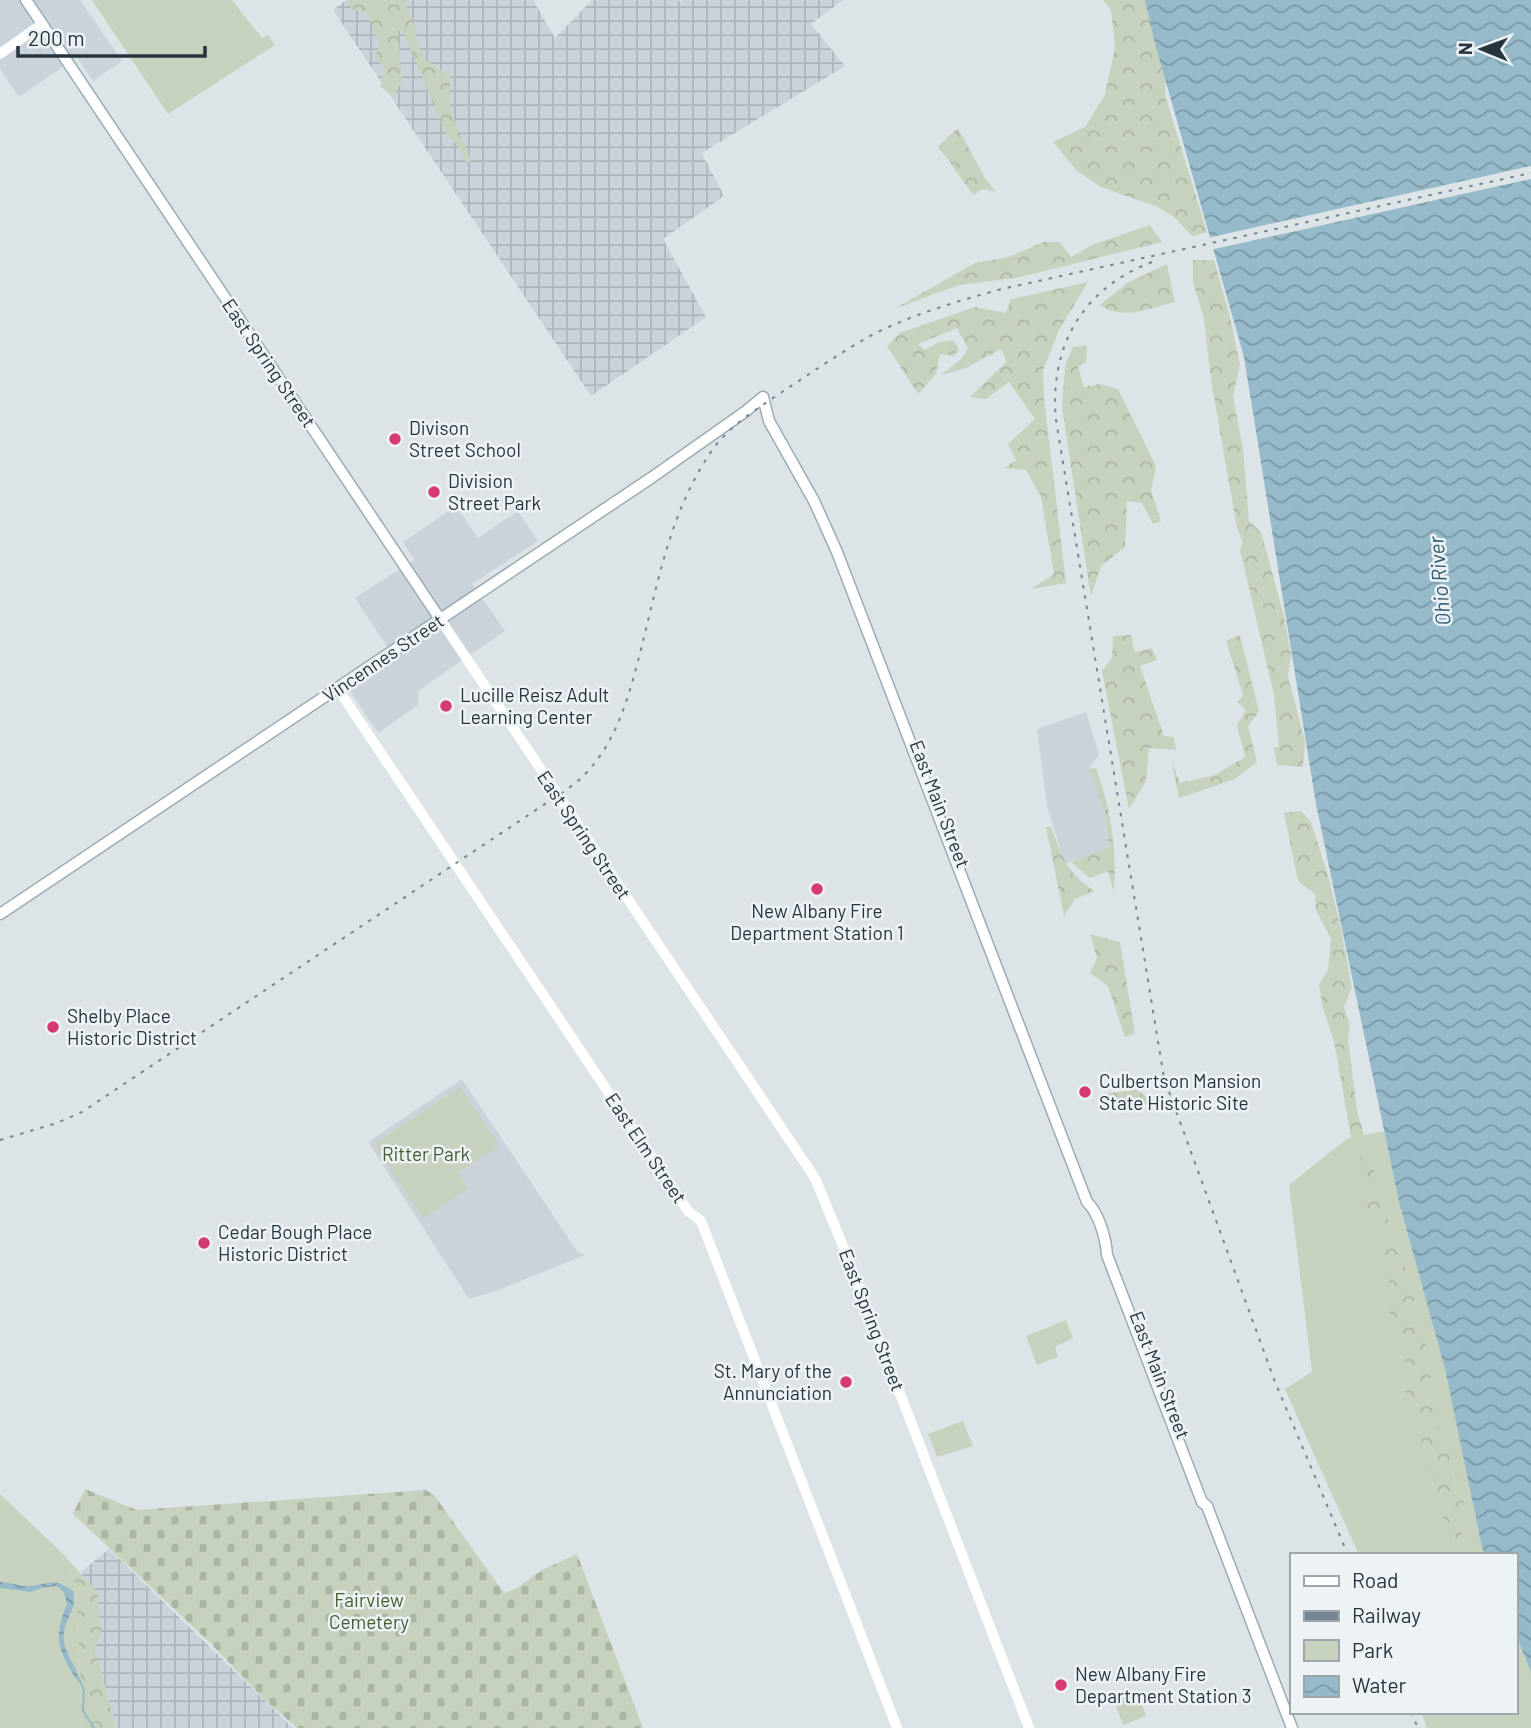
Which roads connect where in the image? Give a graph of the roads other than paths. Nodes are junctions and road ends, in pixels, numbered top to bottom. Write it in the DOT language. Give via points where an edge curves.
graph roads {
  1 [pos="26,0"];
  2 [pos="42,24"];
  3 [pos="0,54"];
  4 [pos="763,397"];
  5 [pos="440,619"];
  6 [pos="338,689"];
  7 [pos="0,914"];
  8 [pos="897,1728"];
  9 [pos="1029,1728"];
  10 [pos="1292,1728"];
  1 -- 2 [label="main road, East Spring Street"];
  2 -- 3 [label="main road"];
  2 -- 5 [label="main road, East Spring Street"];
  4 -- 5 [label="main road, Vincennes Street"];
  4 -- 10 [label="main road, East Main Street" via="843,550 1093,1200 1107,1255"];
  5 -- 6 [label="main road, Vincennes Street"];
  5 -- 9 [label="main road, East Spring Street" via="815,1178"];
  6 -- 7 [label="main road, Vincennes Street"];
  6 -- 8 [label="main road, East Elm Street" via="688,1211 701,1221"];
}
